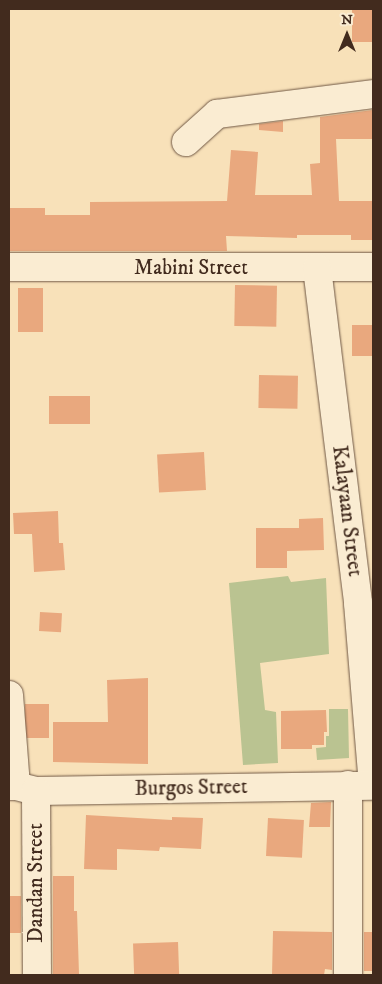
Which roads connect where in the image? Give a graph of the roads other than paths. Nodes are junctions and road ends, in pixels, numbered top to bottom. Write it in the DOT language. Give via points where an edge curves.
graph roads {
  1 [pos="373,94"];
  2 [pos="186,142"];
  3 [pos="9,267"];
  4 [pos="373,267"];
  5 [pos="317,268"];
  6 [pos="9,696"];
  7 [pos="365,785"];
  8 [pos="20,788"];
  9 [pos="37,975"];
  10 [pos="348,975"];
  1 -- 2 [label="street" via="217,114"];
  3 -- 5 [label="street, Mabini Street"];
  4 -- 5 [label="street, Mabini Street"];
  5 -- 7 [label="street, Kalayaan Street" via="358,603"];
  6 -- 8 [label="street, Dandan Street"];
  7 -- 8 [label="street, Burgos Street"];
  7 -- 10 [label="street, Kalayaan Street"];
  8 -- 9 [label="street, Dandan Street"];
}
